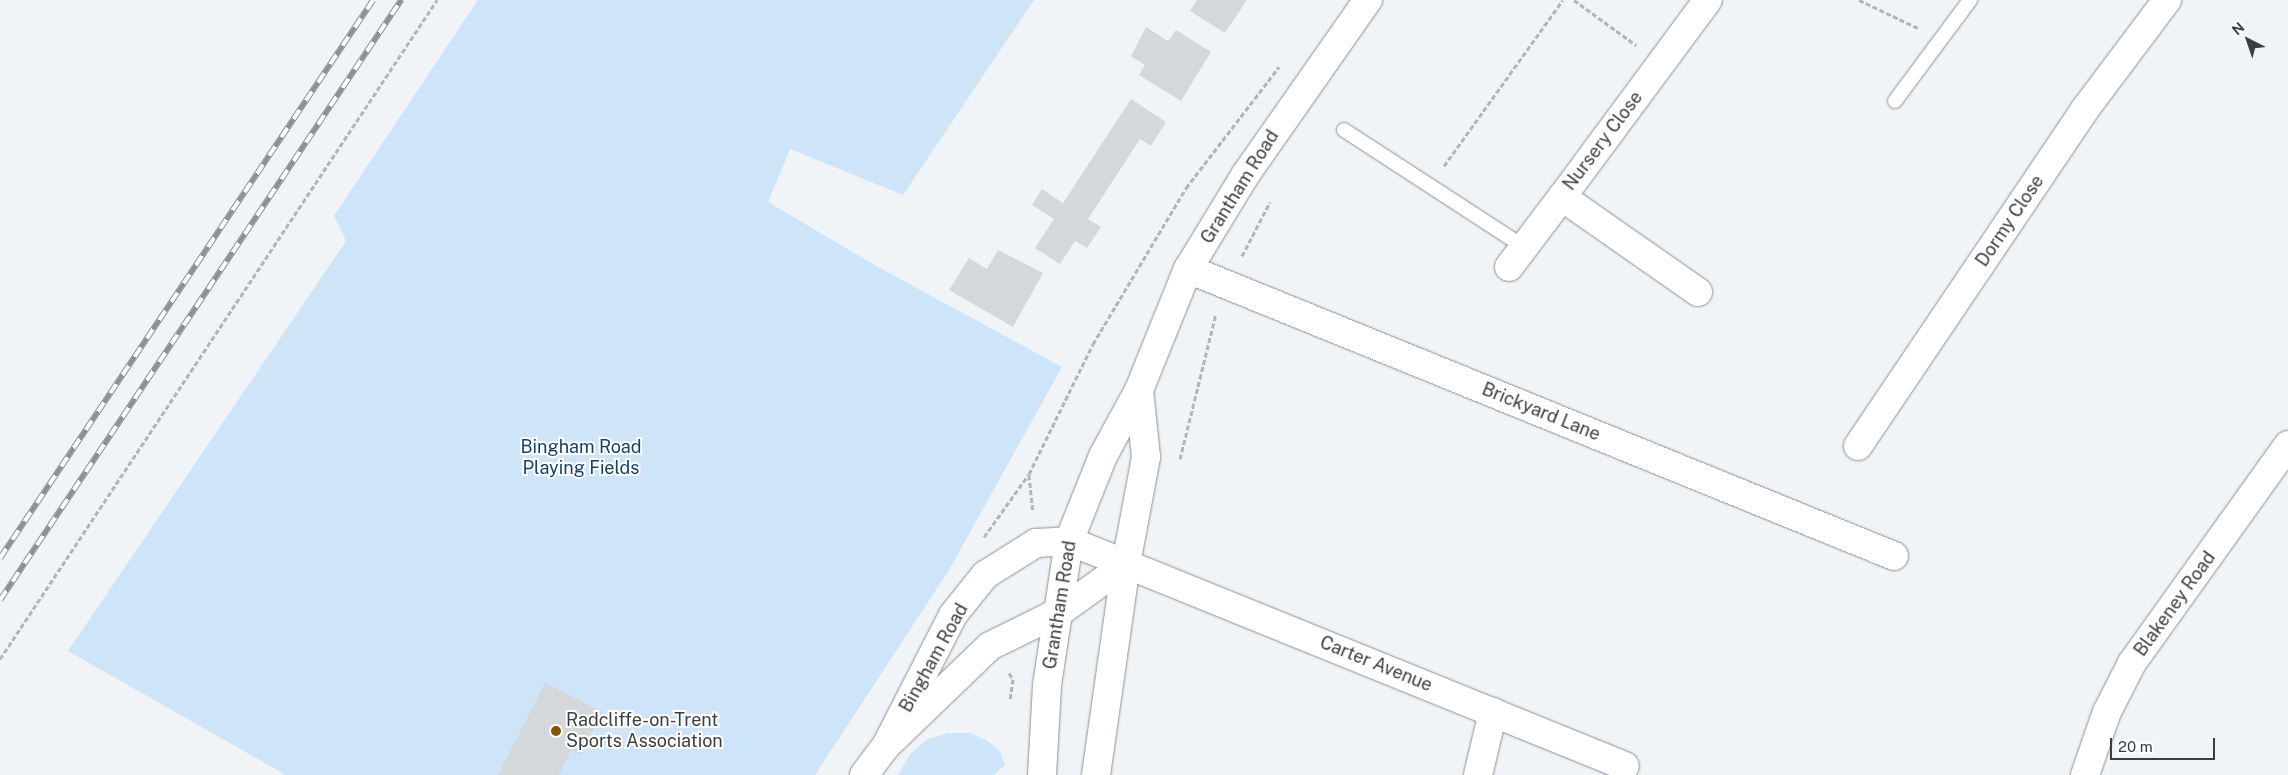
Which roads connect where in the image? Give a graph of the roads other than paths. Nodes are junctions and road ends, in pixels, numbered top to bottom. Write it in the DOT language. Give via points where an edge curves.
graph roads {
  1 [pos="1368,0"];
  2 [pos="1708,0"];
  3 [pos="1970,0"];
  4 [pos="2167,0"];
  5 [pos="1895,101"];
  6 [pos="1344,130"];
  7 [pos="1562,196"];
  8 [pos="1516,257"];
  9 [pos="1188,269"];
  10 [pos="1698,292"];
  11 [pos="1138,390"];
  12 [pos="2288,445"];
  13 [pos="1858,446"];
  14 [pos="1068,541"];
  15 [pos="1894,556"];
  16 [pos="1126,564"];
  17 [pos="1061,611"];
  18 [pos="1493,712"];
  19 [pos="886,746"];
  20 [pos="1625,766"];
  21 [pos="864,775"];
  22 [pos="1042,775"];
  23 [pos="1096,775"];
  24 [pos="1478,775"];
  25 [pos="2085,775"];
  1 -- 9 [label="main road, Grantham Road" via="1246,174"];
  2 -- 7 [label="main road, Nursery Close"];
  3 -- 5 [label="lane"];
  4 -- 13 [label="main road, Dormy Close" via="2086,108"];
  6 -- 8 [label="lane" via="1430,185"];
  7 -- 8 [label="main road"];
  7 -- 10 [label="main road, Nursery Close"];
  9 -- 11 [label="main road, Grantham Road"];
  9 -- 15 [label="main road, Brickyard Lane"];
  11 -- 14 [label="main road, Grantham Road" via="1102,456"];
  11 -- 16 [label="main road, Grantham Road" via="1146,457"];
  12 -- 25 [label="main road, Blakeney Road" via="2132,663 2107,712"];
  14 -- 16 [label="main road, Carter Avenue"];
  14 -- 17 [label="main road, Grantham Road"];
  14 -- 19 [label="main road, Bingham Road" via="1036,543 984,575 953,615"];
  16 -- 17 [label="main road, Bingham Road"];
  16 -- 18 [label="main road, Carter Avenue"];
  16 -- 23 [label="main road, Grantham Road"];
  17 -- 19 [label="main road, Bingham Road" via="990,646"];
  17 -- 22 [label="main road, Grantham Road" via="1047,685"];
  18 -- 20 [label="main road, Carter Avenue"];
  18 -- 24 [label="main road"];
  19 -- 21 [label="main road, Bingham Road"];
}
